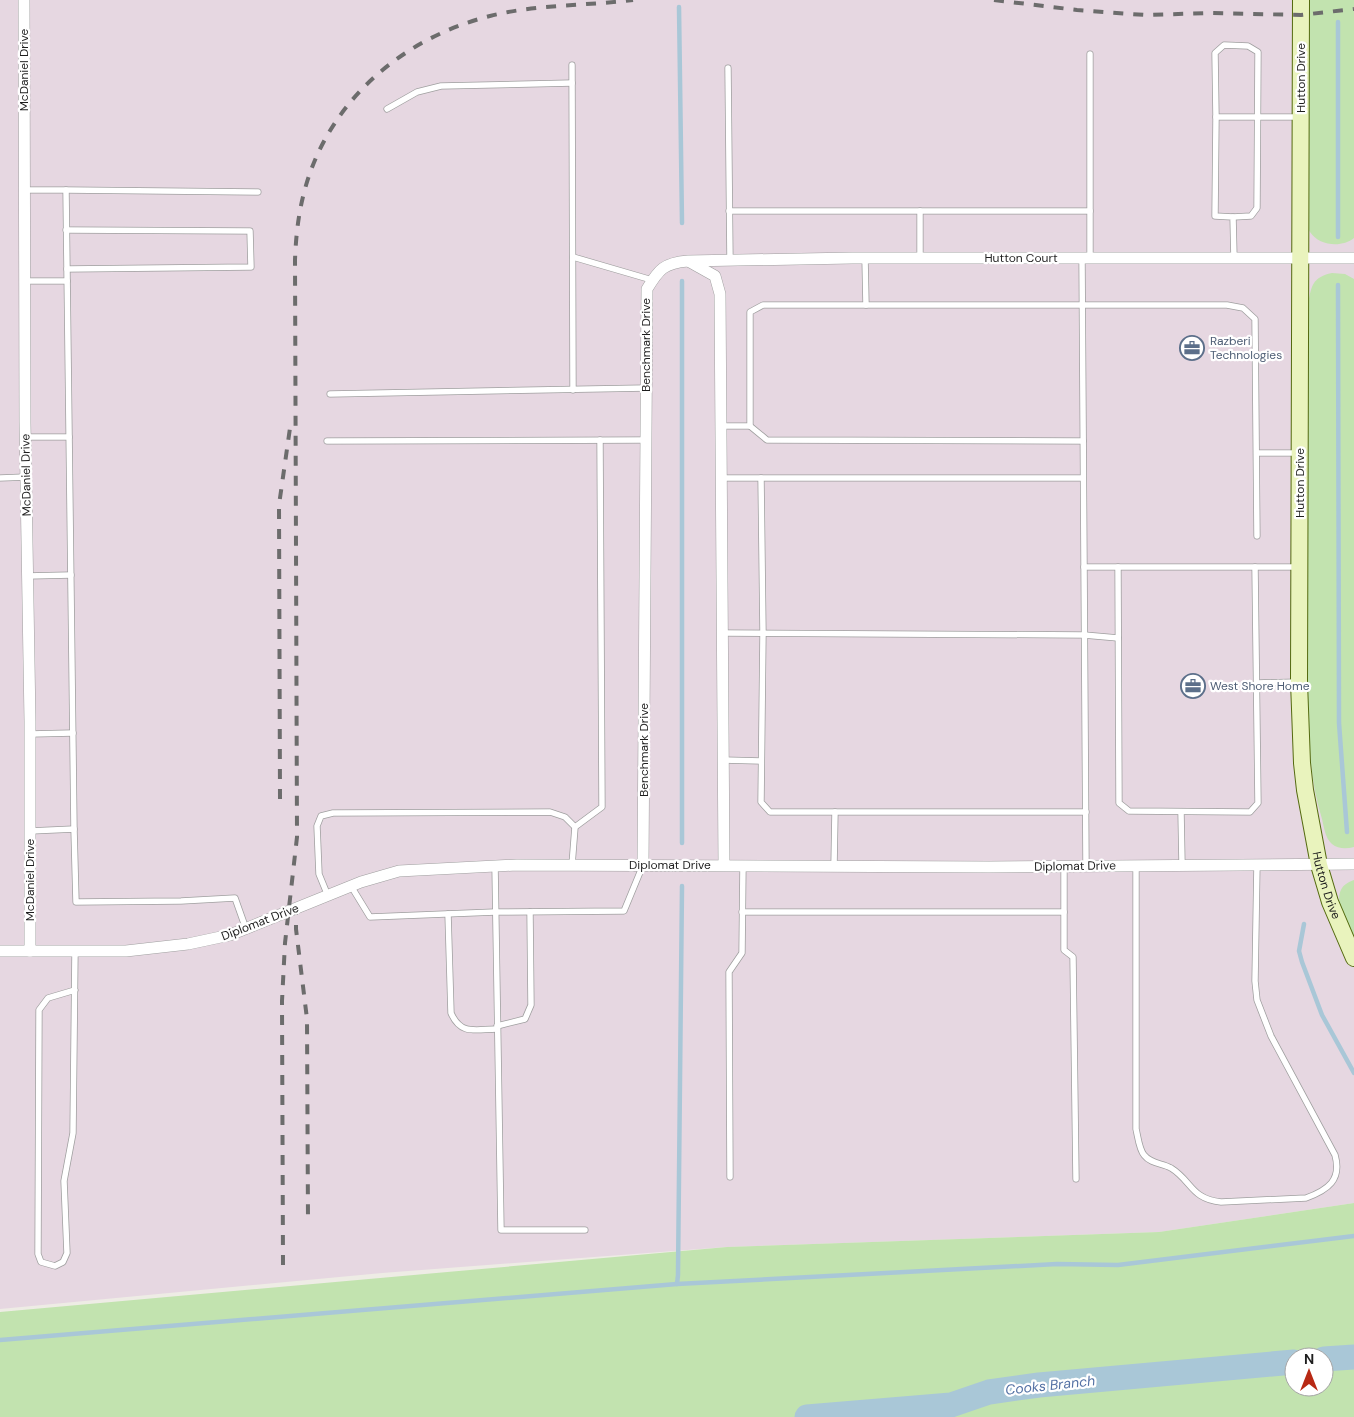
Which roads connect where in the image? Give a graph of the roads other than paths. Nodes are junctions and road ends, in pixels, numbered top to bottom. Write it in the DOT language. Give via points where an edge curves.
graph roads {
  1 [pos="24,0"];
  2 [pos="1301,0"];
  3 [pos="1090,54"];
  4 [pos="572,65"];
  5 [pos="728,68"];
  6 [pos="572,83"];
  7 [pos="387,109"];
  8 [pos="1216,117"];
  9 [pos="1259,117"];
  10 [pos="1301,117"];
  11 [pos="24,190"];
  12 [pos="66,190"];
  13 [pos="258,192"];
  14 [pos="729,211"];
  15 [pos="920,211"];
  16 [pos="1090,211"];
  17 [pos="1233,217"];
  18 [pos="66,230"];
  19 [pos="573,257"];
  20 [pos="865,258"];
  21 [pos="920,258"];
  22 [pos="1086,258"];
  23 [pos="1234,258"];
  24 [pos="1301,258"];
  25 [pos="1354,258"];
  26 [pos="730,260"];
  27 [pos="688,261"];
  28 [pos="66,268"];
  29 [pos="652,280"];
  30 [pos="25,281"];
  31 [pos="67,281"];
  32 [pos="866,305"];
  33 [pos="1082,306"];
  34 [pos="646,388"];
  35 [pos="573,390"];
  36 [pos="330,394"];
  37 [pos="720,426"];
  38 [pos="750,426"];
  39 [pos="25,437"];
  40 [pos="69,437"];
  41 [pos="600,440"];
  42 [pos="646,440"];
  43 [pos="327,441"];
  44 [pos="1083,441"];
  45 [pos="1257,453"];
  46 [pos="1300,453"];
  47 [pos="26,477"];
  48 [pos="0,478"];
  49 [pos="721,478"];
  50 [pos="761,478"];
  51 [pos="1083,478"];
  52 [pos="1257,536"];
  53 [pos="1084,567"];
  54 [pos="1118,567"];
  55 [pos="1255,567"];
  56 [pos="1299,567"];
  57 [pos="71,575"];
  58 [pos="27,576"];
  59 [pos="722,633"];
  60 [pos="763,633"];
  61 [pos="1084,635"];
  62 [pos="1118,638"];
  63 [pos="1299,682"];
  64 [pos="1257,683"];
  65 [pos="73,733"];
  66 [pos="30,734"];
  67 [pos="723,760"];
  68 [pos="761,761"];
  69 [pos="835,812"];
  70 [pos="1086,812"];
  71 [pos="1181,812"];
  72 [pos="575,827"];
  73 [pos="74,829"];
  74 [pos="30,831"];
  75 [pos="1182,864"];
  76 [pos="1257,864"];
  77 [pos="1354,864"];
  78 [pos="572,865"];
  79 [pos="643,865"];
  80 [pos="724,865"];
  81 [pos="743,865"];
  82 [pos="1319,865"];
  83 [pos="495,866"];
  84 [pos="834,866"];
  85 [pos="1064,866"];
  86 [pos="1086,866"];
  87 [pos="1136,866"];
  88 [pos="351,886"];
  89 [pos="328,897"];
  90 [pos="495,912"];
  91 [pos="530,912"];
  92 [pos="742,912"];
  93 [pos="1064,912"];
  94 [pos="448,914"];
  95 [pos="246,929"];
  96 [pos="0,951"];
  97 [pos="30,951"];
  98 [pos="75,951"];
  99 [pos="1354,958"];
  100 [pos="75,990"];
  101 [pos="497,1027"];
  102 [pos="730,1176"];
  103 [pos="1076,1179"];
  104 [pos="584,1230"];
  1 -- 11 [label="street, McDaniel Drive"];
  2 -- 10 [label="street, Hutton Drive"];
  3 -- 16 [label="lane"];
  4 -- 6 [label="lane"];
  5 -- 14 [label="lane"];
  6 -- 7 [label="lane" via="441,86 417,92"];
  6 -- 19 [label="lane"];
  8 -- 9 [label="lane"];
  8 -- 9 [label="lane" via="1215,53 1224,45 1248,46 1258,52"];
  8 -- 17 [label="lane" via="1215,216"];
  9 -- 10 [label="lane"];
  9 -- 17 [label="lane" via="1257,208 1251,216"];
  10 -- 24 [label="street, Hutton Drive"];
  11 -- 12 [label="lane"];
  11 -- 30 [label="street, McDaniel Drive"];
  12 -- 13 [label="lane"];
  12 -- 18 [label="lane"];
  14 -- 15 [label="lane"];
  14 -- 26 [label="lane"];
  15 -- 16 [label="lane"];
  15 -- 21 [label="lane"];
  16 -- 22 [label="lane"];
  17 -- 23 [label="lane"];
  18 -- 28 [label="lane"];
  18 -- 28 [label="lane" via="250,231 250,267"];
  19 -- 29 [label="lane"];
  19 -- 35 [label="lane"];
  20 -- 21 [label="street, Hutton Court"];
  20 -- 26 [label="street, Hutton Court"];
  20 -- 32 [label="lane"];
  21 -- 22 [label="street, Hutton Court"];
  22 -- 23 [label="street, Hutton Court"];
  22 -- 33 [label="lane"];
  23 -- 24 [label="street, Hutton Court"];
  24 -- 25 [label="street, Hutton Court"];
  24 -- 46 [label="street, Hutton Drive"];
  26 -- 27 [label="street, Hutton Court"];
  27 -- 29 [label="street, Benchmark Drive" via="674,262 658,271"];
  27 -- 37 [label="street" via="715,276 720,294"];
  28 -- 31 [label="lane"];
  29 -- 34 [label="street, Benchmark Drive" via="647,289"];
  30 -- 31 [label="lane"];
  30 -- 39 [label="street, McDaniel Drive"];
  31 -- 40 [label="lane"];
  32 -- 33 [label="lane"];
  32 -- 38 [label="lane" via="764,305 750,312"];
  33 -- 44 [label="lane"];
  33 -- 45 [label="lane" via="1228,305 1244,308 1255,319"];
  34 -- 35 [label="lane"];
  34 -- 42 [label="street, Benchmark Drive"];
  35 -- 36 [label="lane"];
  37 -- 38 [label="lane"];
  37 -- 49 [label="street"];
  38 -- 44 [label="lane" via="767,440"];
  39 -- 40 [label="lane"];
  39 -- 47 [label="street, McDaniel Drive"];
  40 -- 57 [label="lane"];
  41 -- 42 [label="lane"];
  41 -- 43 [label="lane"];
  41 -- 72 [label="lane" via="602,807"];
  42 -- 79 [label="street, Benchmark Drive"];
  44 -- 51 [label="lane"];
  45 -- 46 [label="lane"];
  45 -- 52 [label="lane"];
  46 -- 56 [label="street, Hutton Drive"];
  47 -- 48 [label="lane"];
  47 -- 58 [label="street, McDaniel Drive"];
  49 -- 50 [label="lane"];
  49 -- 59 [label="street"];
  50 -- 51 [label="lane"];
  50 -- 60 [label="lane"];
  51 -- 53 [label="lane"];
  53 -- 54 [label="lane"];
  53 -- 61 [label="lane"];
  54 -- 55 [label="lane"];
  54 -- 62 [label="lane"];
  55 -- 56 [label="lane"];
  55 -- 64 [label="lane"];
  56 -- 63 [label="street, Hutton Drive"];
  57 -- 58 [label="lane"];
  57 -- 65 [label="lane"];
  58 -- 66 [label="street, McDaniel Drive"];
  59 -- 60 [label="lane"];
  59 -- 67 [label="street"];
  60 -- 61 [label="lane"];
  60 -- 68 [label="lane"];
  61 -- 62 [label="lane"];
  61 -- 70 [label="lane"];
  62 -- 71 [label="lane" via="1120,803 1130,811"];
  63 -- 64 [label="lane"];
  63 -- 82 [label="street, Hutton Drive" via="1302,763"];
  64 -- 71 [label="lane" via="1258,803 1250,812"];
  65 -- 66 [label="lane"];
  65 -- 73 [label="lane"];
  66 -- 74 [label="street, McDaniel Drive"];
  67 -- 68 [label="lane"];
  67 -- 80 [label="street"];
  68 -- 69 [label="lane" via="761,802 770,812"];
  69 -- 70 [label="lane"];
  69 -- 84 [label="lane"];
  70 -- 86 [label="lane"];
  71 -- 75 [label="lane"];
  72 -- 78 [label="lane"];
  72 -- 89 [label="lane" via="565,817 550,812 333,813 322,816 317,826 319,874"];
  73 -- 74 [label="lane"];
  73 -- 95 [label="lane" via="76,902 236,898"];
  74 -- 97 [label="street, McDaniel Drive"];
  75 -- 76 [label="street, Diplomat Drive"];
  75 -- 87 [label="street, Diplomat Drive"];
  76 -- 82 [label="street, Diplomat Drive"];
  76 -- 87 [label="lane" via="1257,1000 1271,1036 1338,1163 1333,1182 1318,1194 1306,1198 1210,1201 1200,1196 1171,1168 1151,1162 1142,1154 1136,1129"];
  77 -- 82 [label="street, Diplomat Drive"];
  78 -- 79 [label="street, Diplomat Drive"];
  78 -- 83 [label="street, Diplomat Drive"];
  79 -- 80 [label="street, Diplomat Drive"];
  79 -- 91 [label="lane" via="624,911"];
  80 -- 81 [label="street, Diplomat Drive"];
  81 -- 84 [label="street, Diplomat Drive"];
  81 -- 92 [label="lane"];
  82 -- 99 [label="street, Hutton Drive" via="1330,902"];
  83 -- 88 [label="street, Diplomat Drive" via="399,872"];
  83 -- 90 [label="lane"];
  84 -- 85 [label="street, Diplomat Drive"];
  85 -- 86 [label="street, Diplomat Drive"];
  85 -- 93 [label="lane"];
  86 -- 87 [label="street, Diplomat Drive"];
  88 -- 89 [label="street, Diplomat Drive"];
  88 -- 94 [label="lane" via="370,916"];
  89 -- 95 [label="street, Diplomat Drive"];
  90 -- 91 [label="lane"];
  90 -- 94 [label="lane"];
  90 -- 101 [label="lane"];
  91 -- 101 [label="lane" via="532,1006 524,1019"];
  92 -- 93 [label="lane"];
  92 -- 102 [label="lane" via="742,953 729,972"];
  93 -- 103 [label="lane" via="1064,950 1073,957"];
  94 -- 101 [label="lane" via="452,1013 456,1022 465,1029"];
  95 -- 98 [label="street, Diplomat Drive" via="188,944 126,951"];
  96 -- 97 [label="street, Diplomat Drive"];
  97 -- 98 [label="street, Diplomat Drive"];
  98 -- 100 [label="lane"];
  100 -- 100 [label="lane" via="72,1133 64,1181 67,1253 64,1262 55,1266 41,1262 38,1254 39,1010 48,998"];
  101 -- 104 [label="lane" via="501,1230"];
}
